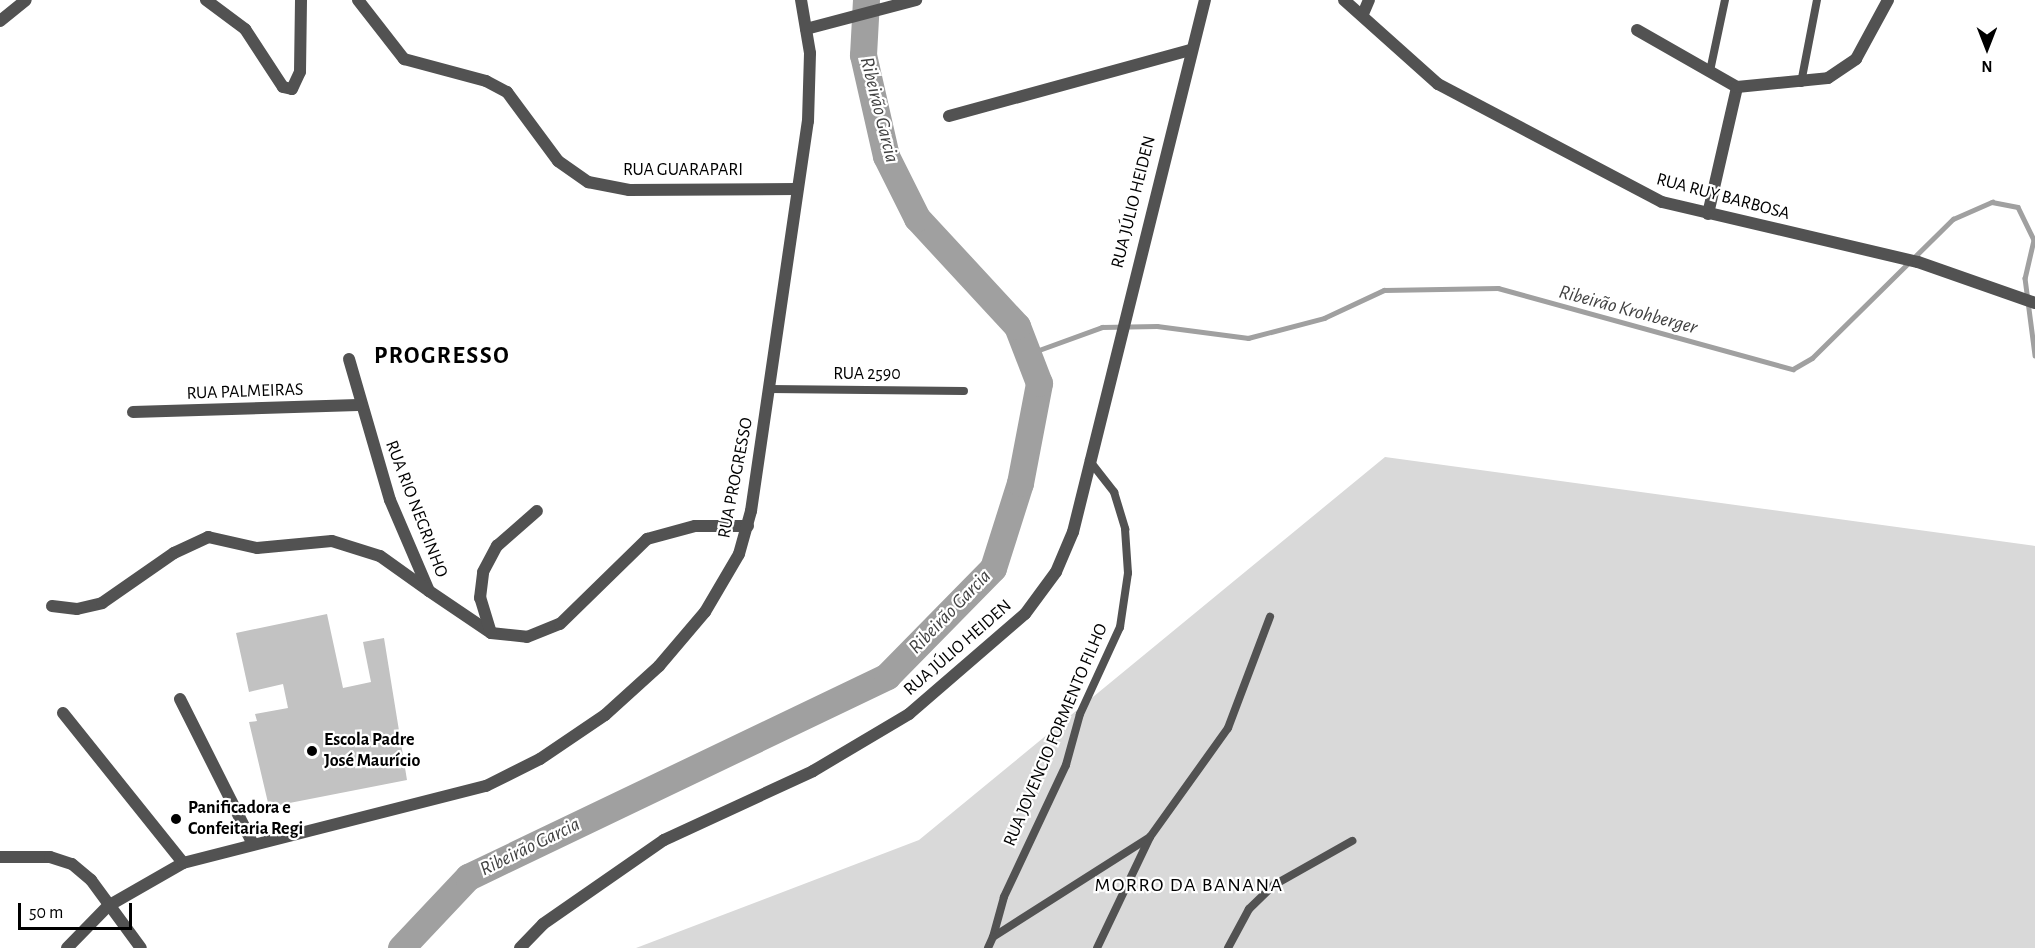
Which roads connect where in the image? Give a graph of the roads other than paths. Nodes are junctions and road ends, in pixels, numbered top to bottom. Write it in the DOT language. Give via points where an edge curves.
graph roads {
  1 [pos="27,0"];
  2 [pos="206,0"];
  3 [pos="301,0"];
  4 [pos="358,0"];
  5 [pos="801,0"];
  6 [pos="916,0"];
  7 [pos="1205,0"];
  8 [pos="1344,0"];
  9 [pos="1369,0"];
  10 [pos="1725,0"];
  11 [pos="1817,0"];
  12 [pos="1888,0"];
  13 [pos="1363,14"];
  14 [pos="0,21"];
  15 [pos="806,29"];
  16 [pos="1637,30"];
  17 [pos="1191,50"];
  18 [pos="1710,71"];
  19 [pos="1801,83"];
  20 [pos="1737,87"];
  21 [pos="949,116"];
  22 [pos="797,189"];
  23 [pos="1708,214"];
  24 [pos="2033,303"];
  25 [pos="349,359"];
  26 [pos="770,390"];
  27 [pos="964,391"];
  28 [pos="358,405"];
  29 [pos="132,412"];
  30 [pos="1088,460"];
  31 [pos="537,511"];
  32 [pos="748,526"];
  33 [pos="429,591"];
  34 [pos="52,606"];
  35 [pos="1270,617"];
  36 [pos="491,633"];
  37 [pos="180,699"];
  38 [pos="63,713"];
  39 [pos="1150,837"];
  40 [pos="1352,841"];
  41 [pos="252,842"];
  42 [pos="0,856"];
  43 [pos="183,863"];
  44 [pos="108,906"];
  45 [pos="993,937"];
  46 [pos="67,948"];
  47 [pos="141,948"];
  48 [pos="519,948"];
  49 [pos="988,948"];
  50 [pos="1097,948"];
  51 [pos="1228,948"];
  1 -- 14 [label="street"];
  2 -- 3 [label="street" via="245,29 283,87 292,89 300,72"];
  4 -- 22 [label="street, RUA GUARAPARI" via="404,59 486,81 507,92 558,161 588,182 629,190"];
  5 -- 15 [label="street, RUA PROGRESSO"];
  6 -- 15 [label="street"];
  7 -- 17 [label="street, RUA JÚLIO HEIDEN"];
  8 -- 13 [label="street, RUA RUY BARBOSA"];
  9 -- 13 [label="street"];
  10 -- 18 [label="lane"];
  11 -- 19 [label="lane"];
  12 -- 19 [label="street" via="1856,59 1828,78"];
  13 -- 23 [label="street, RUA RUY BARBOSA" via="1437,84 1613,180"];
  15 -- 22 [label="street, RUA PROGRESSO" via="808,121"];
  16 -- 18 [label="street"];
  17 -- 21 [label="street"];
  17 -- 30 [label="street, RUA JÚLIO HEIDEN"];
  18 -- 20 [label="street"];
  19 -- 20 [label="street"];
  20 -- 23 [label="street"];
  22 -- 26 [label="street, RUA PROGRESSO"];
  23 -- 24 [label="street, RUA RUY BARBOSA" via="1918,262"];
  25 -- 28 [label="street, RUA RIO NEGRINHO"];
  26 -- 27 [label="lane, RUA 2590"];
  26 -- 32 [label="street, RUA PROGRESSO"];
  28 -- 29 [label="street, RUA PALMEIRAS"];
  28 -- 33 [label="street, RUA RIO NEGRINHO" via="390,500"];
  30 -- 45 [label="lane, RUA JOVENCIO FORMENTO FILHO" via="1114,492 1125,529 1128,573 1120,627 1004,897"];
  30 -- 48 [label="street, RUA JÚLIO HEIDEN" via="1073,532 1056,572 1025,614 968,668 841,756 664,840 543,924"];
  31 -- 36 [label="street" via="497,546 483,573 480,598"];
  32 -- 36 [label="street, RUA RIO NEGRINHO" via="695,526 647,539 560,624 527,638"];
  32 -- 41 [label="street, RUA PROGRESSO" via="739,554 705,612 659,666 605,715 540,759 486,786"];
  33 -- 34 [label="street" via="380,556 332,541 257,548 208,537 174,553 102,603 76,609"];
  33 -- 36 [label="street, RUA RIO NEGRINHO"];
  35 -- 39 [label="lane" via="1228,728"];
  37 -- 41 [label="street"];
  38 -- 43 [label="street"];
  39 -- 45 [label="lane"];
  39 -- 50 [label="lane"];
  40 -- 51 [label="lane" via="1274,885 1249,909"];
  41 -- 43 [label="street, RUA PROGRESSO"];
  42 -- 44 [label="street" via="50,857 72,864 91,880"];
  43 -- 44 [label="street, RUA PROGRESSO"];
  44 -- 46 [label="street, RUA PROGRESSO"];
  44 -- 47 [label="street"];
  45 -- 49 [label="lane, RUA JOVENCIO FORMENTO FILHO"];
}
